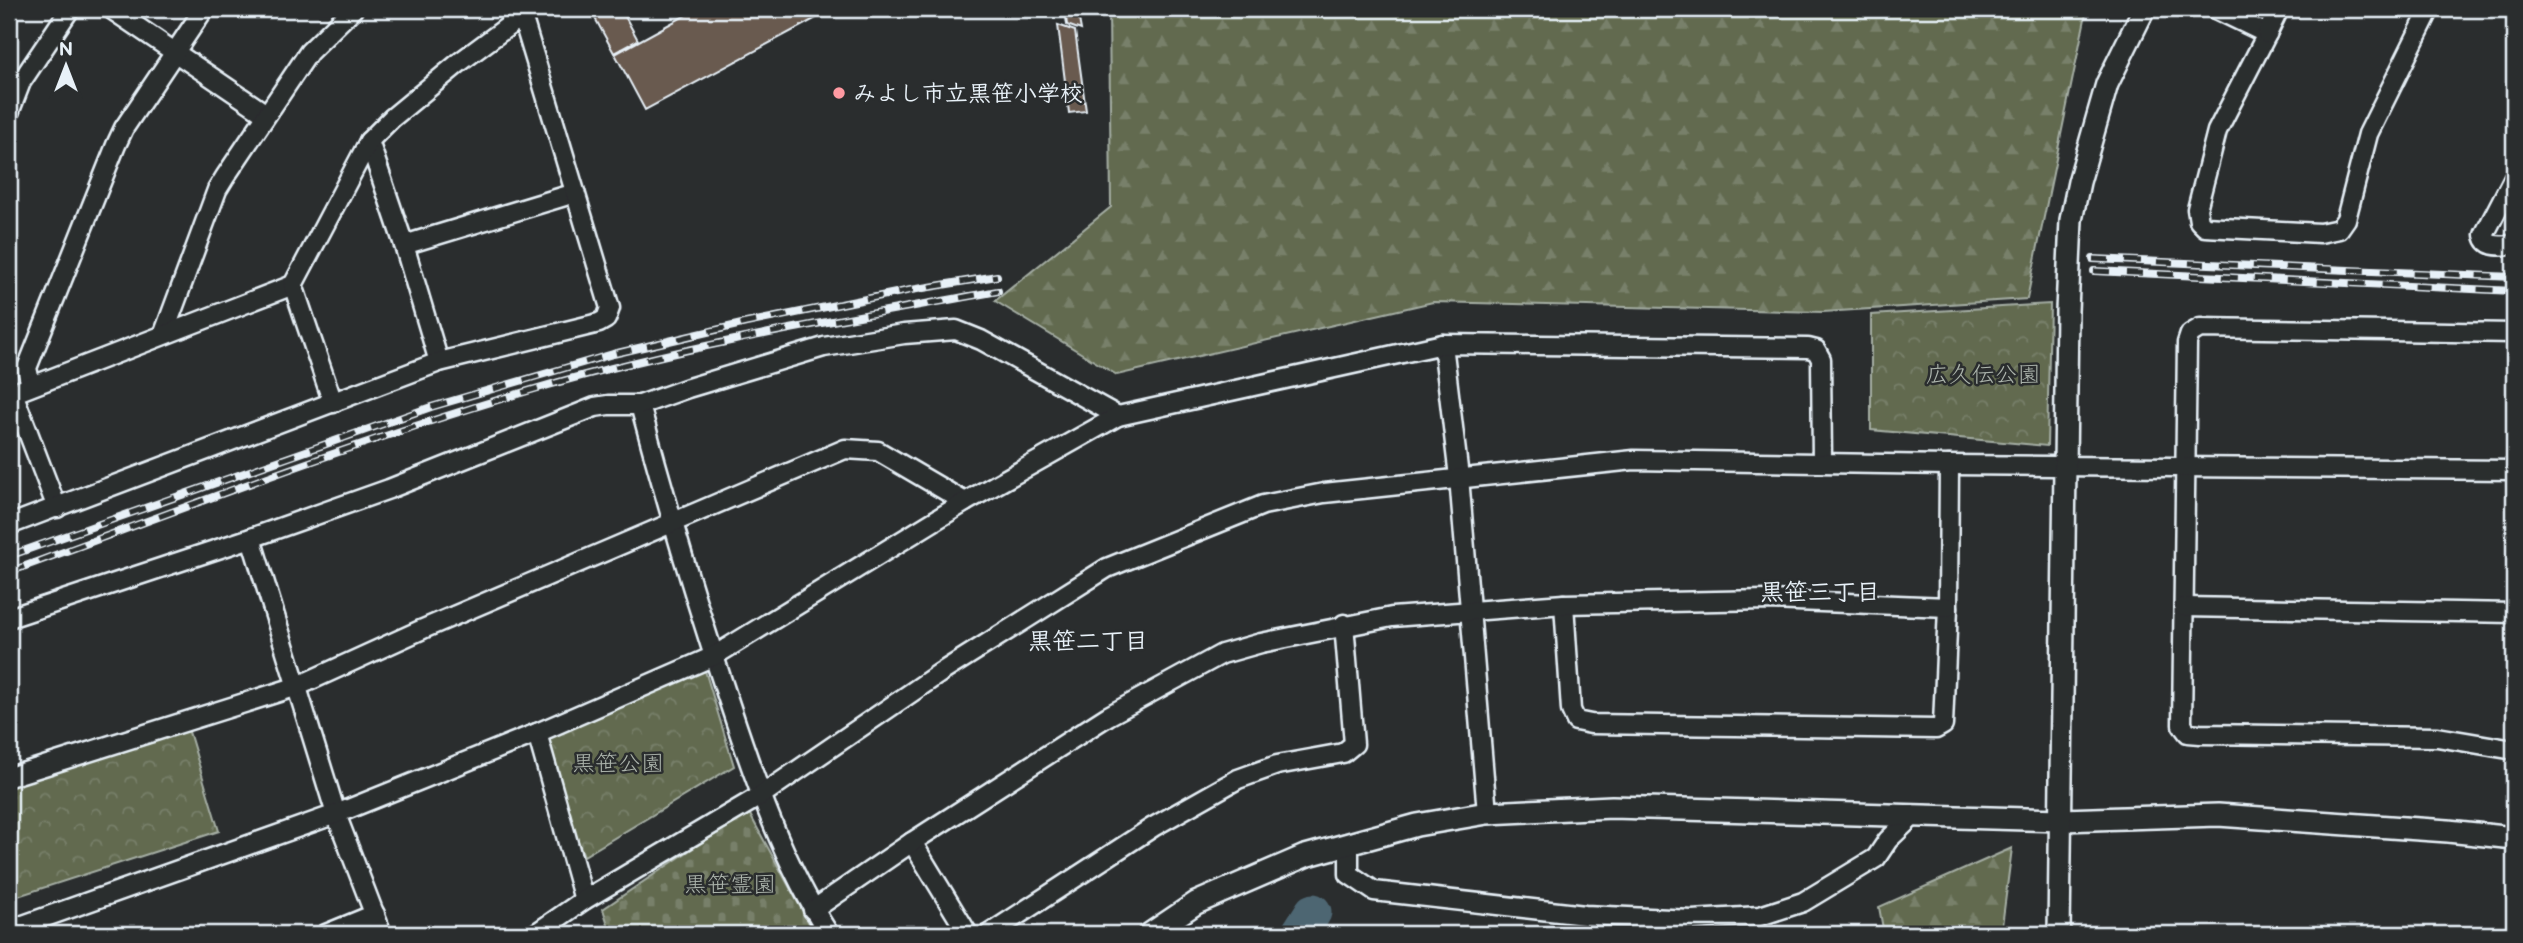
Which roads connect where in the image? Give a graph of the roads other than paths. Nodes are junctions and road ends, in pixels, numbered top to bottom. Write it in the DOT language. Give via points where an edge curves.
graph roads {
  1 [pos="70,9"];
  2 [pos="111,9"];
  3 [pos="205,9"];
  4 [pos="354,9"];
  5 [pos="2144,9"];
  6 [pos="2215,9"];
  7 [pos="2279,9"];
  8 [pos="2430,9"];
  9 [pos="521,12"];
  10 [pos="2267,34"];
  11 [pos="176,53"];
  12 [pos="15,79"];
  13 [pos="9,113"];
  14 [pos="266,114"];
  15 [pos="369,141"];
  16 [pos="2514,177"];
  17 [pos="575,193"];
  18 [pos="404,245"];
  19 [pos="2514,245"];
  20 [pos="293,285"];
  21 [pos="164,333"];
  22 [pos="2514,333"];
  23 [pos="1443,344"];
  24 [pos="439,362"];
  25 [pos="31,386"];
  26 [pos="11,394"];
  27 [pos="333,403"];
  28 [pos="640,405"];
  29 [pos="1118,416"];
  30 [pos="1822,461"];
  31 [pos="1949,465"];
  32 [pos="2065,465"];
  33 [pos="2185,466"];
  34 [pos="2514,470"];
  35 [pos="1459,477"];
  36 [pos="965,502"];
  37 [pos="57,508"];
  38 [pos="672,523"];
  39 [pos="9,525"];
  40 [pos="251,538"];
  41 [pos="1564,604"];
  42 [pos="1948,607"];
  43 [pos="2185,607"];
  44 [pos="1469,612"];
  45 [pos="2514,613"];
  46 [pos="9,618"];
  47 [pos="1344,624"];
  48 [pos="713,656"];
  49 [pos="298,686"];
  50 [pos="537,733"];
  51 [pos="2514,750"];
  52 [pos="9,777"];
  53 [pos="760,796"];
  54 [pos="1487,813"];
  55 [pos="336,814"];
  56 [pos="1913,816"];
  57 [pos="2062,820"];
  58 [pos="2514,838"];
  59 [pos="912,842"];
  60 [pos="1349,845"];
  61 [pos="584,900"];
  62 [pos="813,910"];
  63 [pos="374,914"];
  64 [pos="9,930"];
  65 [pos="326,934"];
  66 [pos="382,934"];
  67 [pos="535,934"];
  68 [pos="829,934"];
  69 [pos="968,934"];
  70 [pos="989,934"];
  71 [pos="1150,934"];
  72 [pos="2059,934"];
  1 -- 12 [label="street"];
  2 -- 11 [label="street"];
  3 -- 11 [label="street"];
  4 -- 14 [label="street" via="309,52"];
  5 -- 32 [label="street" via="2107,84 2071,220"];
  6 -- 10 [label="street"];
  7 -- 10 [label="street"];
  8 -- 10 [label="street" via="2368,134 2346,219 2339,229 2320,233 2205,227 2199,221 2197,209 2217,131"];
  9 -- 15 [label="street"];
  9 -- 17 [label="street"];
  11 -- 14 [label="street"];
  11 -- 25 [label="street" via="116,145 27,368"];
  12 -- 13 [label="street"];
  14 -- 21 [label="street" via="218,190"];
  15 -- 18 [label="street"];
  15 -- 20 [label="street"];
  16 -- 19 [label="street" via="2484,235 2490,245"];
  17 -- 18 [label="street"];
  17 -- 24 [label="street" via="610,308 606,319"];
  18 -- 24 [label="street"];
  20 -- 21 [label="street"];
  20 -- 27 [label="street"];
  21 -- 25 [label="street"];
  22 -- 33 [label="street" via="2200,328 2190,334 2187,343"];
  23 -- 29 [label="street"];
  23 -- 30 [label="street" via="1816,350 1821,359"];
  23 -- 35 [label="street"];
  24 -- 27 [label="street"];
  25 -- 26 [label="street"];
  26 -- 37 [label="street"];
  27 -- 37 [label="street"];
  28 -- 29 [label="street" via="824,347 956,330"];
  28 -- 38 [label="street"];
  28 -- 40 [label="street" via="584,411"];
  29 -- 36 [label="street"];
  30 -- 31 [label="street"];
  30 -- 35 [label="street" via="1634,460"];
  31 -- 32 [label="street"];
  31 -- 42 [label="street"];
  32 -- 33 [label="street"];
  32 -- 57 [label="street"];
  33 -- 34 [label="street"];
  33 -- 43 [label="street"];
  35 -- 44 [label="street"];
  35 -- 53 [label="street" via="1263,505 1107,568 940,673"];
  36 -- 38 [label="street" via="878,451 845,449"];
  36 -- 48 [label="street"];
  37 -- 39 [label="street"];
  38 -- 48 [label="street"];
  38 -- 49 [label="street"];
  40 -- 46 [label="street"];
  40 -- 49 [label="street"];
  41 -- 42 [label="street" via="1767,600"];
  41 -- 42 [label="street" via="1576,721 1915,729 1943,725"];
  41 -- 44 [label="street"];
  43 -- 45 [label="street"];
  43 -- 51 [label="street" via="2182,725 2188,733 2437,737"];
  44 -- 47 [label="street"];
  44 -- 54 [label="street"];
  47 -- 59 [label="street" via="1222,654 1108,716"];
  47 -- 70 [label="street" via="1354,744 1343,753 1277,765 1238,779 1153,827"];
  48 -- 50 [label="street"];
  48 -- 53 [label="street"];
  49 -- 52 [label="street"];
  49 -- 55 [label="street"];
  50 -- 55 [label="street"];
  50 -- 61 [label="street"];
  53 -- 61 [label="street"];
  53 -- 62 [label="street"];
  54 -- 56 [label="street" via="1612,807"];
  54 -- 60 [label="street" via="1417,825"];
  55 -- 63 [label="street"];
  55 -- 64 [label="street"];
  56 -- 57 [label="street"];
  56 -- 60 [label="street" via="1876,858 1803,902 1760,916 1692,920 1586,915 1374,891 1349,874"];
  57 -- 58 [label="street" via="2218,815"];
  57 -- 72 [label="street"];
  59 -- 62 [label="street"];
  59 -- 69 [label="street"];
  60 -- 71 [label="street" via="1305,856 1225,890"];
  61 -- 67 [label="street"];
  62 -- 68 [label="street"];
  63 -- 65 [label="street"];
  63 -- 66 [label="street"];
}
